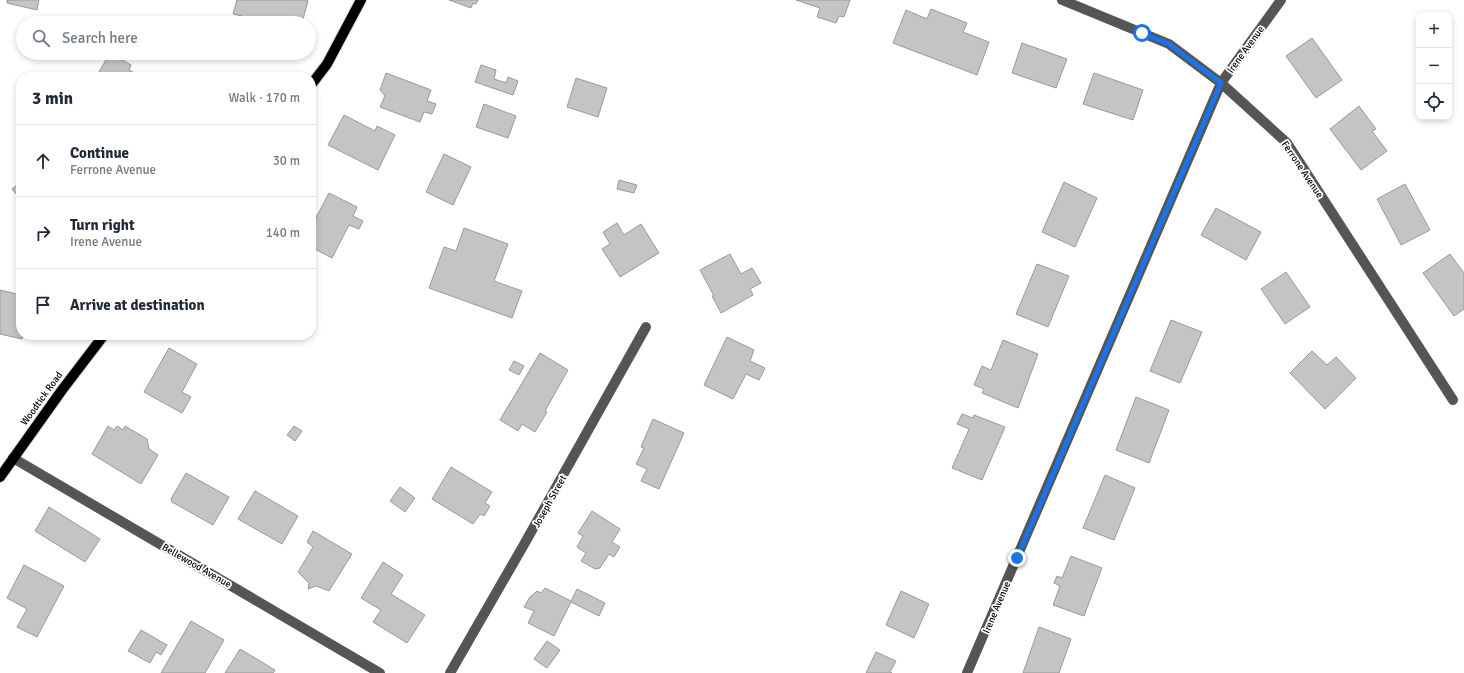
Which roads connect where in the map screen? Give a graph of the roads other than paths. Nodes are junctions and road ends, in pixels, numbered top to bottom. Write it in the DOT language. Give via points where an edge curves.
graph roads {
  1 [pos="361,0"];
  2 [pos="1062,0"];
  3 [pos="1281,0"];
  4 [pos="316,78"];
  5 [pos="1221,83"];
  6 [pos="646,328"];
  7 [pos="100,340"];
  8 [pos="1453,400"];
  9 [pos="13,458"];
  10 [pos="0,477"];
  11 [pos="380,673"];
  12 [pos="450,673"];
  13 [pos="967,673"];
  1 -- 4 [label="main road" via="327,64"];
  2 -- 5 [label="street, Ferrone Avenue" via="1169,44"];
  3 -- 5 [label="street, Irene Avenue"];
  5 -- 8 [label="street, Ferrone Avenue" via="1287,143"];
  5 -- 13 [label="street, Irene Avenue"];
  6 -- 12 [label="street, Joseph Street"];
  7 -- 9 [label="main road, Woodtick Road"];
  9 -- 10 [label="main road, Woodtick Road"];
  9 -- 11 [label="street, Bellewood Avenue"];
}
